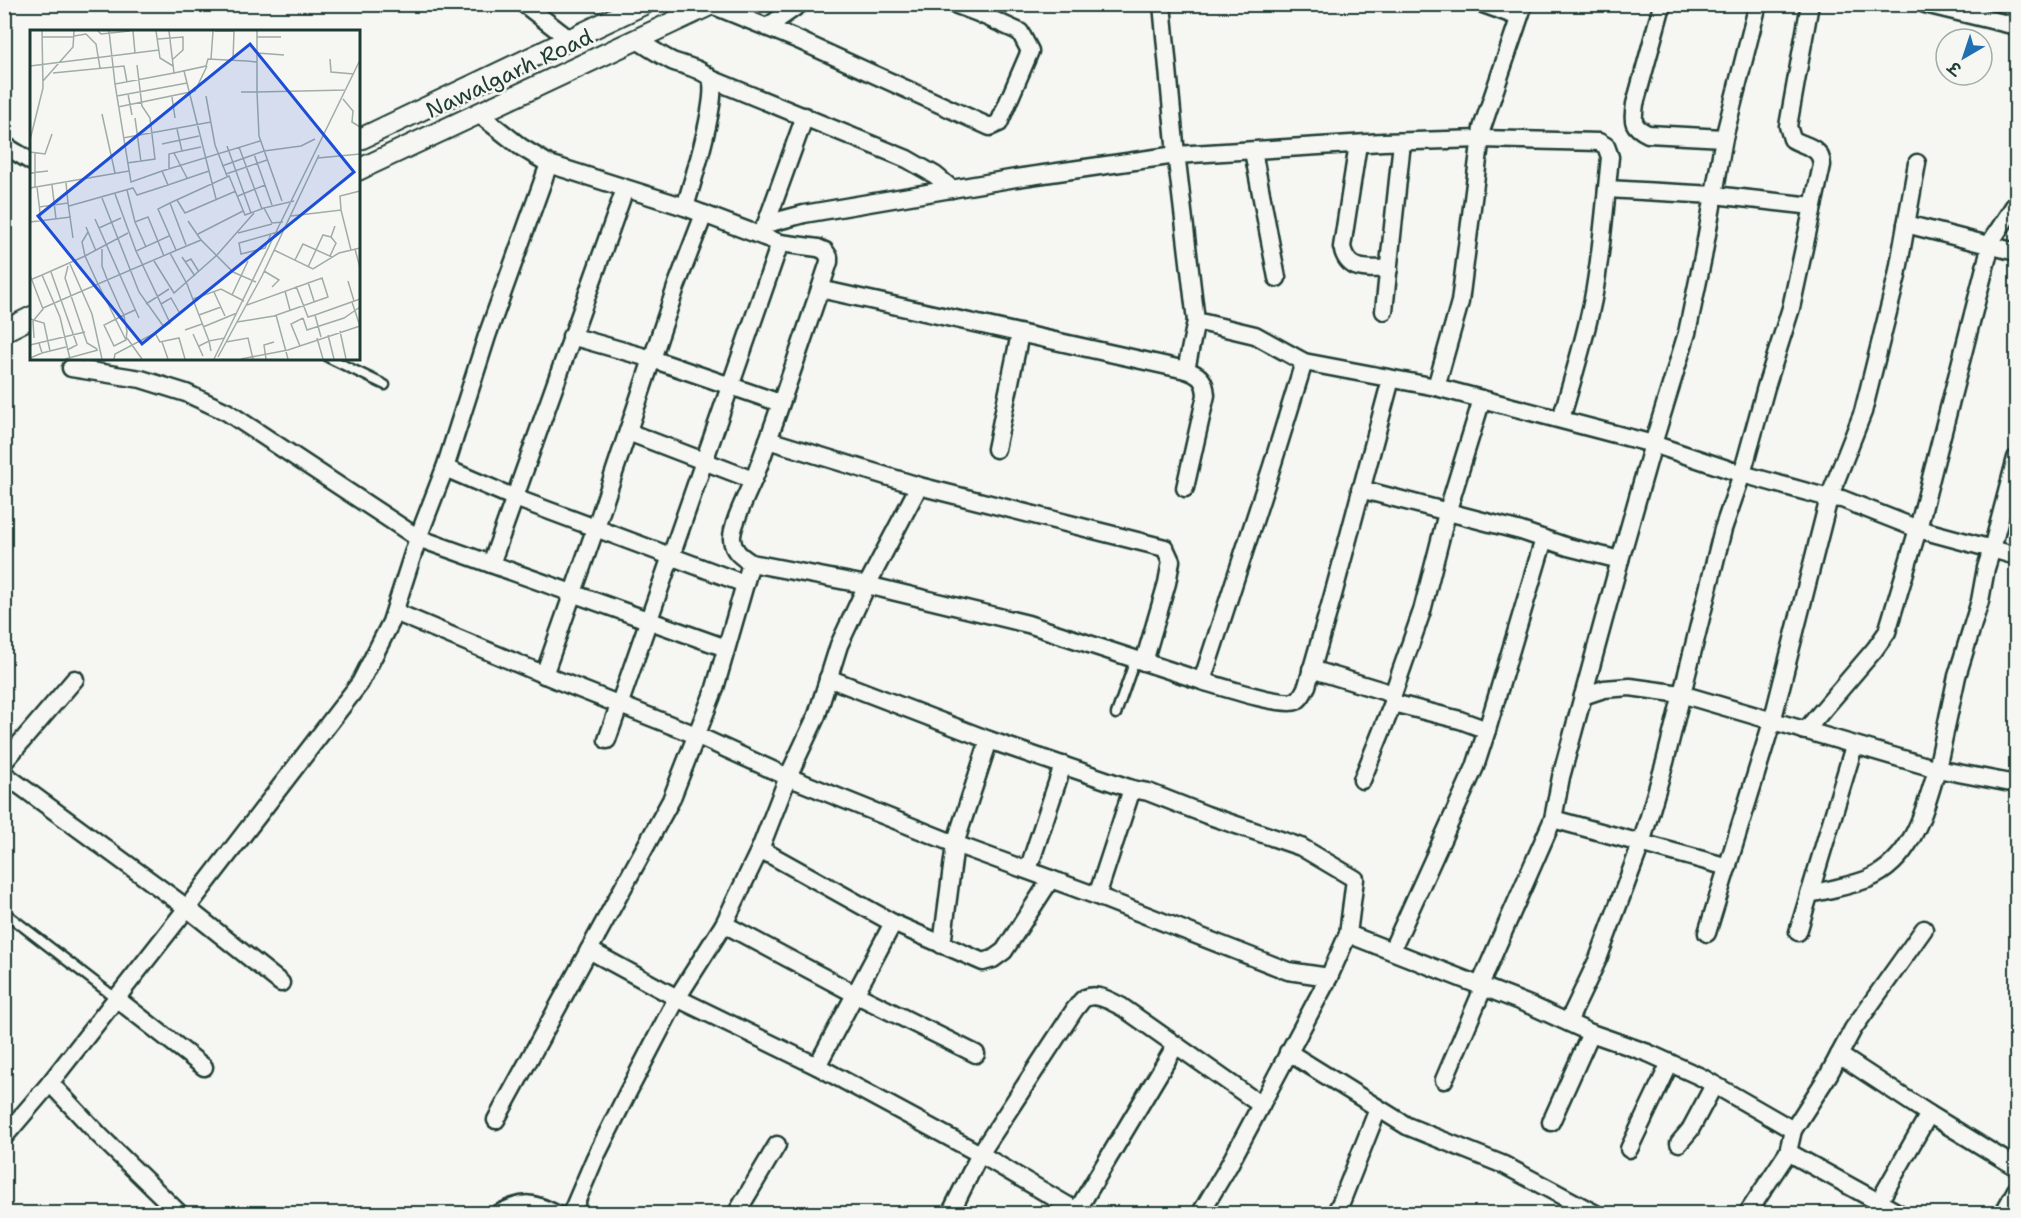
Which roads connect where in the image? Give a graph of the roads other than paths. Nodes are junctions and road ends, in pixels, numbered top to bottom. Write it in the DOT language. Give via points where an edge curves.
graph roads {
  1 [pos="524,4"];
  2 [pos="644,4"];
  3 [pos="800,4"];
  4 [pos="954,4"];
  5 [pos="1162,4"];
  6 [pos="1483,4"];
  7 [pos="1758,4"];
  8 [pos="1810,4"];
  9 [pos="1925,4"];
  10 [pos="712,5"];
  11 [pos="1661,9"];
  12 [pos="1521,11"];
  13 [pos="2016,26"];
  14 [pos="766,27"];
  15 [pos="569,39"];
  16 [pos="636,40"];
  17 [pos="711,79"];
  18 [pos="479,114"];
  19 [pos="805,116"];
  20 [pos="1724,138"];
  21 [pos="360,139"];
  22 [pos="1480,139"];
  23 [pos="1402,142"];
  24 [pos="1358,144"];
  25 [pos="4,145"];
  26 [pos="1253,151"];
  27 [pos="1176,156"];
  28 [pos="30,161"];
  29 [pos="1917,163"];
  30 [pos="549,164"];
  31 [pos="360,169"];
  32 [pos="625,189"];
  33 [pos="952,189"];
  34 [pos="1607,189"];
  35 [pos="1714,195"];
  36 [pos="2016,203"];
  37 [pos="1813,206"];
  38 [pos="685,207"];
  39 [pos="704,214"];
  40 [pos="1906,224"];
  41 [pos="763,230"];
  42 [pos="780,243"];
  43 [pos="1991,246"];
  44 [pos="2016,252"];
  45 [pos="1389,269"];
  46 [pos="1276,278"];
  47 [pos="820,289"];
  48 [pos="1384,311"];
  49 [pos="30,318"];
  50 [pos="1196,321"];
  51 [pos="4,331"];
  52 [pos="1020,334"];
  53 [pos="571,336"];
  54 [pos="652,359"];
  55 [pos="333,360"];
  56 [pos="1304,362"];
  57 [pos="71,368"];
  58 [pos="1186,370"];
  59 [pos="1391,379"];
  60 [pos="385,385"];
  61 [pos="731,386"];
  62 [pos="1436,387"];
  63 [pos="1482,399"];
  64 [pos="780,403"];
  65 [pos="1561,419"];
  66 [pos="628,432"];
  67 [pos="768,440"];
  68 [pos="1653,444"];
  69 [pos="996,449"];
  70 [pos="2016,458"];
  71 [pos="705,461"];
  72 [pos="445,468"];
  73 [pos="1742,474"];
  74 [pos="753,480"];
  75 [pos="919,486"];
  76 [pos="1185,488"];
  77 [pos="1360,489"];
  78 [pos="515,498"];
  79 [pos="1830,498"];
  80 [pos="1447,513"];
  81 [pos="596,527"];
  82 [pos="1918,529"];
  83 [pos="418,538"];
  84 [pos="1544,539"];
  85 [pos="1992,549"];
  86 [pos="671,556"];
  87 [pos="2016,556"];
  88 [pos="1620,560"];
  89 [pos="751,563"];
  90 [pos="491,564"];
  91 [pos="745,584"];
  92 [pos="867,585"];
  93 [pos="573,592"];
  94 [pos="395,612"];
  95 [pos="648,622"];
  96 [pos="726,648"];
  97 [pos="1139,661"];
  98 [pos="1311,669"];
  99 [pos="544,675"];
  100 [pos="828,678"];
  101 [pos="75,679"];
  102 [pos="1202,681"];
  103 [pos="1681,694"];
  104 [pos="1583,696"];
  105 [pos="1393,699"];
  106 [pos="619,705"];
  107 [pos="1116,714"];
  108 [pos="1772,722"];
  109 [pos="1488,730"];
  110 [pos="1805,731"];
  111 [pos="696,735"];
  112 [pos="606,740"];
  113 [pos="989,740"];
  114 [pos="1854,746"];
  115 [pos="4,762"];
  116 [pos="1064,765"];
  117 [pos="1937,769"];
  118 [pos="4,774"];
  119 [pos="788,777"];
  120 [pos="1362,780"];
  121 [pos="2016,784"];
  122 [pos="1132,789"];
  123 [pos="1553,819"];
  124 [pos="955,844"];
  125 [pos="1641,844"];
  126 [pos="760,849"];
  127 [pos="1728,867"];
  128 [pos="1028,870"];
  129 [pos="1051,879"];
  130 [pos="1809,894"];
  131 [pos="1097,896"];
  132 [pos="187,908"];
  133 [pos="6,916"];
  134 [pos="893,923"];
  135 [pos="724,924"];
  136 [pos="1924,929"];
  137 [pos="1798,932"];
  138 [pos="1707,933"];
  139 [pos="1348,934"];
  140 [pos="942,945"];
  141 [pos="589,950"];
  142 [pos="1392,950"];
  143 [pos="1329,977"];
  144 [pos="281,983"];
  145 [pos="1482,986"];
  146 [pos="855,994"];
  147 [pos="677,998"];
  148 [pos="117,999"];
  149 [pos="1568,1022"];
  150 [pos="1591,1033"];
  151 [pos="1176,1045"];
  152 [pos="1288,1052"];
  153 [pos="976,1054"];
  154 [pos="1839,1055"];
  155 [pos="1670,1063"];
  156 [pos="817,1066"];
  157 [pos="204,1067"];
  158 [pos="1444,1080"];
  159 [pos="50,1083"];
  160 [pos="1714,1085"];
  161 [pos="1261,1105"];
  162 [pos="1378,1109"];
  163 [pos="1929,1114"];
  164 [pos="496,1120"];
  165 [pos="1551,1122"];
  166 [pos="1793,1130"];
  167 [pos="5,1134"];
  168 [pos="1679,1143"];
  169 [pos="777,1145"];
  170 [pos="1629,1149"];
  171 [pos="1788,1152"];
  172 [pos="980,1154"];
  173 [pos="2016,1167"];
  174 [pos="2016,1190"];
  175 [pos="1876,1207"];
  176 [pos="175,1212"];
  177 [pos="1078,1212"];
  178 [pos="498,1214"];
  179 [pos="556,1214"];
  180 [pos="571,1214"];
  181 [pos="736,1214"];
  182 [pos="951,1214"];
  183 [pos="1200,1214"];
  184 [pos="1335,1214"];
  185 [pos="1596,1214"];
  186 [pos="1747,1214"];
  187 [pos="1900,1214"];
  188 [pos="2003,1214"];
  1 -- 15 [label="street"];
  2 -- 15 [label="street"];
  3 -- 14 [label="street"];
  4 -- 14 [label="street" via="1020,32 1030,51 999,123 990,127"];
  5 -- 27 [label="street"];
  6 -- 12 [label="street"];
  7 -- 20 [label="street"];
  8 -- 37 [label="street" via="1788,126 1792,139 1815,148 1821,156"];
  9 -- 13 [label="street"];
  10 -- 14 [label="street"];
  10 -- 16 [label="street, Nawalgarh Road"];
  11 -- 20 [label="street" via="1635,104 1633,120 1637,129 1648,134"];
  12 -- 22 [label="street"];
  15 -- 21 [label="street"];
  16 -- 17 [label="street"];
  16 -- 18 [label="street, Nawalgarh Road"];
  17 -- 19 [label="street"];
  17 -- 38 [label="street" via="711,104"];
  18 -- 30 [label="street"];
  18 -- 31 [label="street, Nawalgarh Road"];
  19 -- 33 [label="street" via="907,159"];
  19 -- 41 [label="street"];
  20 -- 35 [label="street"];
  22 -- 23 [label="street"];
  22 -- 34 [label="street" via="1599,142 1609,152"];
  22 -- 62 [label="street" via="1460,302"];
  23 -- 24 [label="street"];
  23 -- 45 [label="street"];
  24 -- 26 [label="street"];
  24 -- 45 [label="street" via="1342,247 1344,256 1356,267"];
  25 -- 28 [label="street"];
  26 -- 27 [label="street"];
  26 -- 46 [label="street"];
  27 -- 33 [label="street"];
  27 -- 50 [label="street"];
  29 -- 40 [label="street"];
  30 -- 32 [label="street"];
  30 -- 72 [label="street"];
  32 -- 38 [label="street"];
  32 -- 53 [label="street"];
  33 -- 41 [label="street" via="804,214"];
  34 -- 35 [label="street"];
  34 -- 65 [label="street" via="1593,299"];
  35 -- 37 [label="street"];
  35 -- 68 [label="street" via="1687,333"];
  36 -- 43 [label="street"];
  37 -- 73 [label="street" via="1791,308"];
  38 -- 39 [label="street"];
  39 -- 41 [label="street"];
  39 -- 54 [label="street"];
  40 -- 43 [label="street"];
  40 -- 79 [label="street" via="1863,412"];
  41 -- 42 [label="street"];
  42 -- 47 [label="street" via="825,251 829,262"];
  42 -- 61 [label="street"];
  43 -- 44 [label="street"];
  43 -- 82 [label="street"];
  45 -- 48 [label="street"];
  47 -- 52 [label="street"];
  47 -- 64 [label="street"];
  49 -- 51 [label="street"];
  50 -- 56 [label="street" via="1255,334"];
  50 -- 58 [label="street"];
  52 -- 58 [label="street"];
  52 -- 69 [label="street"];
  53 -- 54 [label="street"];
  53 -- 78 [label="street"];
  54 -- 61 [label="street"];
  54 -- 66 [label="street"];
  55 -- 60 [label="lane"];
  56 -- 59 [label="street"];
  56 -- 102 [label="street"];
  57 -- 83 [label="street" via="141,379 186,393 226,412"];
  58 -- 76 [label="street" via="1205,383 1206,395"];
  59 -- 62 [label="street"];
  59 -- 77 [label="street"];
  61 -- 64 [label="street"];
  61 -- 71 [label="street"];
  62 -- 63 [label="street"];
  63 -- 65 [label="street"];
  63 -- 80 [label="street"];
  64 -- 67 [label="street"];
  65 -- 68 [label="street"];
  66 -- 71 [label="street"];
  66 -- 81 [label="street"];
  67 -- 74 [label="street"];
  67 -- 75 [label="street"];
  68 -- 73 [label="street"];
  68 -- 88 [label="street"];
  70 -- 85 [label="street"];
  71 -- 74 [label="street"];
  71 -- 86 [label="street"];
  72 -- 78 [label="street"];
  72 -- 83 [label="street"];
  73 -- 79 [label="street"];
  73 -- 103 [label="street" via="1723,529"];
  74 -- 89 [label="street" via="732,538 740,556"];
  75 -- 92 [label="street"];
  75 -- 97 [label="street" via="1165,548 1171,561 1167,582"];
  77 -- 80 [label="street"];
  77 -- 98 [label="street"];
  78 -- 81 [label="street"];
  78 -- 90 [label="street"];
  79 -- 82 [label="street" via="1842,499"];
  79 -- 108 [label="street"];
  80 -- 84 [label="street"];
  80 -- 105 [label="street" via="1422,611"];
  81 -- 86 [label="street"];
  81 -- 93 [label="street"];
  82 -- 85 [label="street"];
  82 -- 110 [label="street" via="1887,632"];
  83 -- 90 [label="street"];
  83 -- 94 [label="street"];
  84 -- 88 [label="street"];
  84 -- 109 [label="street"];
  85 -- 87 [label="street"];
  85 -- 117 [label="street" via="1957,676"];
  86 -- 91 [label="street"];
  86 -- 95 [label="street"];
  88 -- 104 [label="street"];
  89 -- 91 [label="street"];
  89 -- 92 [label="street"];
  90 -- 93 [label="street"];
  91 -- 96 [label="street"];
  92 -- 97 [label="street" via="1028,624"];
  92 -- 100 [label="street"];
  93 -- 95 [label="street"];
  93 -- 99 [label="street"];
  94 -- 99 [label="street"];
  94 -- 132 [label="street" via="360,683"];
  95 -- 96 [label="street"];
  95 -- 106 [label="street"];
  96 -- 111 [label="street"];
  97 -- 102 [label="street"];
  97 -- 107 [label="lane"];
  98 -- 102 [label="street" via="1301,699 1294,702"];
  98 -- 105 [label="street"];
  99 -- 106 [label="street"];
  100 -- 113 [label="street"];
  100 -- 119 [label="street" via="817,715"];
  101 -- 115 [label="street"];
  103 -- 104 [label="street" via="1630,687"];
  103 -- 108 [label="street"];
  103 -- 125 [label="street"];
  104 -- 123 [label="street"];
  105 -- 109 [label="street"];
  105 -- 120 [label="street"];
  106 -- 111 [label="street"];
  106 -- 112 [label="street"];
  108 -- 110 [label="street"];
  108 -- 127 [label="street"];
  109 -- 142 [label="street"];
  110 -- 114 [label="street"];
  111 -- 119 [label="street"];
  111 -- 141 [label="street" via="671,800"];
  113 -- 116 [label="street"];
  113 -- 124 [label="street"];
  114 -- 117 [label="street"];
  114 -- 130 [label="street"];
  116 -- 122 [label="street"];
  116 -- 128 [label="street"];
  117 -- 121 [label="street"];
  117 -- 130 [label="street" via="1923,815 1893,863 1870,878"];
  118 -- 132 [label="street"];
  119 -- 124 [label="street"];
  119 -- 126 [label="street"];
  122 -- 131 [label="street"];
  122 -- 139 [label="street" via="1301,848 1355,879"];
  123 -- 125 [label="street"];
  123 -- 145 [label="street"];
  124 -- 128 [label="street"];
  124 -- 140 [label="street"];
  125 -- 127 [label="street"];
  125 -- 149 [label="street" via="1598,959"];
  126 -- 134 [label="street"];
  126 -- 135 [label="street"];
  127 -- 138 [label="street"];
  128 -- 129 [label="street"];
  129 -- 131 [label="street"];
  129 -- 140 [label="street" via="1004,951 993,959 983,962"];
  130 -- 137 [label="street"];
  131 -- 143 [label="street" via="1288,971"];
  132 -- 144 [label="street"];
  132 -- 148 [label="street"];
  133 -- 148 [label="lane"];
  134 -- 140 [label="street"];
  134 -- 146 [label="street"];
  135 -- 146 [label="street"];
  135 -- 147 [label="street"];
  136 -- 154 [label="street"];
  139 -- 142 [label="street"];
  139 -- 143 [label="street"];
  141 -- 147 [label="street"];
  141 -- 164 [label="street"];
  142 -- 145 [label="street"];
  143 -- 152 [label="street"];
  145 -- 149 [label="street"];
  145 -- 158 [label="street"];
  146 -- 153 [label="street"];
  146 -- 156 [label="street"];
  147 -- 156 [label="street"];
  147 -- 180 [label="street"];
  148 -- 157 [label="street"];
  148 -- 159 [label="street"];
  149 -- 150 [label="street"];
  150 -- 155 [label="street"];
  150 -- 165 [label="street"];
  151 -- 161 [label="street"];
  151 -- 172 [label="street" via="1109,1000 1085,998"];
  151 -- 177 [label="street"];
  152 -- 161 [label="street"];
  152 -- 162 [label="street"];
  154 -- 163 [label="street"];
  154 -- 166 [label="street"];
  155 -- 160 [label="street"];
  155 -- 170 [label="street"];
  156 -- 172 [label="street"];
  159 -- 167 [label="street"];
  159 -- 176 [label="street"];
  160 -- 166 [label="street"];
  160 -- 168 [label="street"];
  161 -- 183 [label="street"];
  162 -- 184 [label="street"];
  162 -- 185 [label="street" via="1407,1126 1504,1165"];
  163 -- 173 [label="street"];
  163 -- 175 [label="street"];
  166 -- 171 [label="street"];
  169 -- 181 [label="street"];
  171 -- 175 [label="street"];
  171 -- 186 [label="street"];
  172 -- 177 [label="street"];
  172 -- 182 [label="street"];
  174 -- 188 [label="street"];
  175 -- 187 [label="street"];
  178 -- 179 [label="street" via="526,1203"];
}
